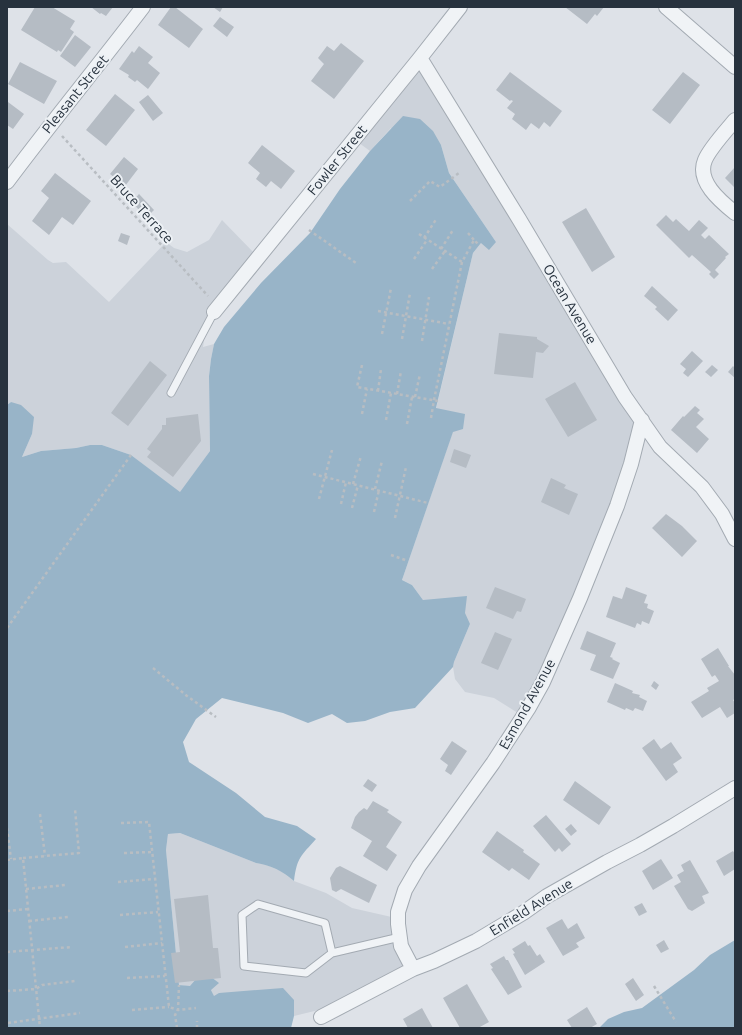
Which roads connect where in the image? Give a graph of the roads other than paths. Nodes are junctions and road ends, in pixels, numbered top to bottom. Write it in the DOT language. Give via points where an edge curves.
graph roads {
  1 [pos="144,7"];
  2 [pos="460,7"];
  3 [pos="666,7"];
  4 [pos="420,58"];
  5 [pos="735,67"];
  6 [pos="735,120"];
  7 [pos="7,182"];
  8 [pos="735,213"];
  9 [pos="216,310"];
  10 [pos="170,393"];
  11 [pos="642,420"];
  12 [pos="735,539"];
  13 [pos="735,788"];
  14 [pos="400,937"];
  15 [pos="332,953"];
  16 [pos="413,969"];
  17 [pos="321,1017"];
  1 -- 7 [label="street, Pleasant Street"];
  2 -- 4 [label="street, Fowler Street"];
  3 -- 5 [label="street"];
  4 -- 9 [label="street, Fowler Street"];
  4 -- 11 [label="street, Ocean Avenue" via="520,219 625,398"];
  6 -- 8 [label="street" via="704,160 702,173 709,188"];
  9 -- 10 [label="lane"];
  11 -- 12 [label="street, Ocean Avenue" via="660,447 702,487 722,514"];
  11 -- 14 [label="street, Esmond Avenue" via="617,506 543,682 494,763 419,866 405,890 398,912"];
  13 -- 16 [label="street, Enfield Avenue" via="674,826 547,896 476,941 434,962"];
  14 -- 15 [label="lane"];
  14 -- 16 [label="street, Esmond Avenue" via="401,946"];
  15 -- 15 [label="lane" via="324,923 258,904 242,915 244,966 306,973"];
  16 -- 17 [label="street, Enfield Avenue"];
}
